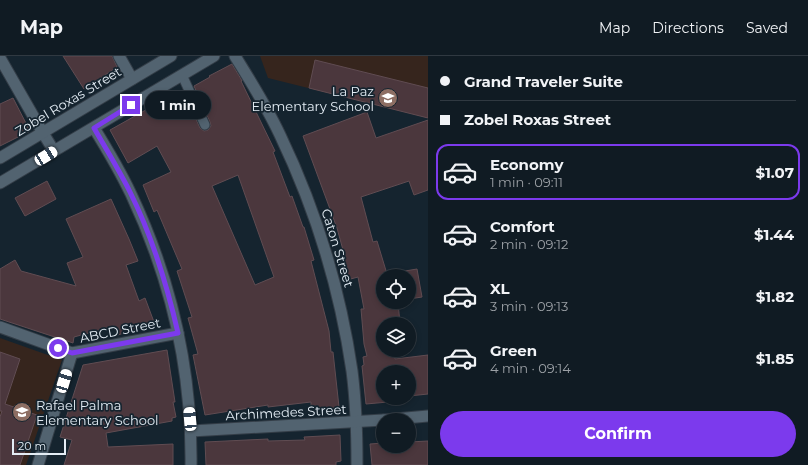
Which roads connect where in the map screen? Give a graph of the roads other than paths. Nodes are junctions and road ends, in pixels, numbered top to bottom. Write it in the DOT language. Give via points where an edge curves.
graph roads {
  1 [pos="119,56"];
  2 [pos="171,56"];
  3 [pos="214,56"];
  4 [pos="235,56"];
  5 [pos="0,58"];
  6 [pos="182,75"];
  7 [pos="132,79"];
  8 [pos="204,125"];
  9 [pos="94,128"];
  10 [pos="43,133"];
  11 [pos="54,152"];
  12 [pos="0,158"];
  13 [pos="0,183"];
  14 [pos="0,326"];
  15 [pos="178,333"];
  16 [pos="72,353"];
  17 [pos="428,416"];
  18 [pos="416,417"];
  19 [pos="376,421"];
  20 [pos="357,422"];
  21 [pos="191,431"];
  22 [pos="38,465"];
  23 [pos="191,465"];
  24 [pos="357,465"];
  1 -- 7 [label="street"];
  2 -- 7 [label="street, Zobel Roxas Street"];
  3 -- 6 [label="street"];
  4 -- 20 [label="street, Caton Street" via="280,134 318,226 344,323"];
  5 -- 10 [label="street"];
  6 -- 8 [label="lane"];
  6 -- 9 [label="street"];
  7 -- 10 [label="street, Zobel Roxas Street"];
  9 -- 11 [label="street"];
  9 -- 15 [label="street" via="130,192 146,227 170,297"];
  10 -- 11 [label="street"];
  10 -- 12 [label="street, Zobel Roxas Street"];
  11 -- 13 [label="street"];
  14 -- 16 [label="street, ABCD Street"];
  15 -- 16 [label="street, ABCD Street"];
  15 -- 21 [label="street" via="187,382"];
  16 -- 22 [label="street"];
  17 -- 18 [label="street, Archimedes Street"];
  19 -- 20 [label="street, Archimedes Street"];
  20 -- 21 [label="street, Archimedes Street"];
  20 -- 24 [label="street, Caton Street"];
  21 -- 23 [label="street"];
}
